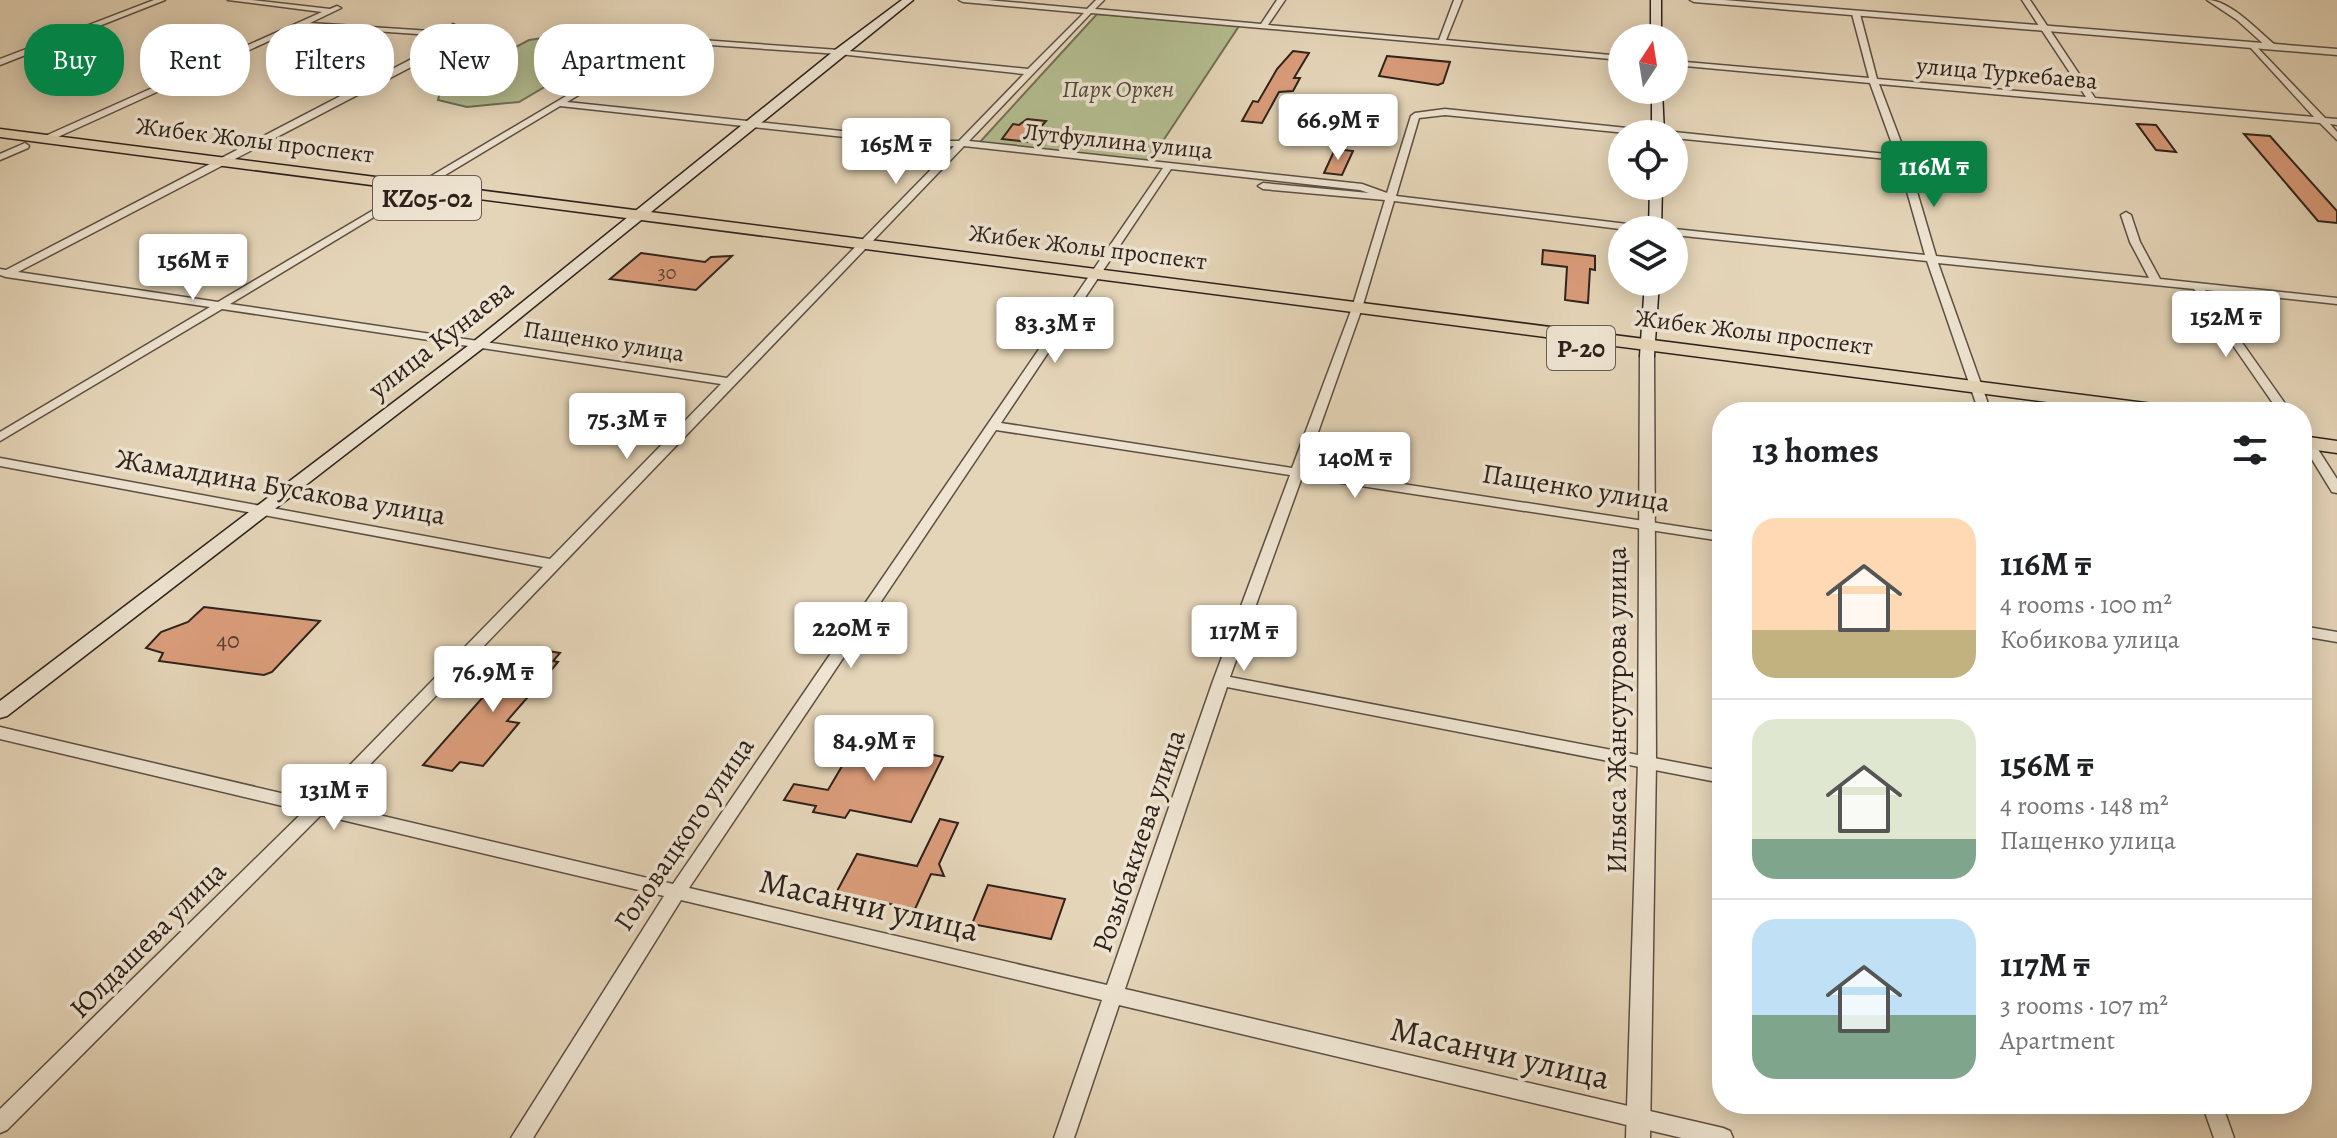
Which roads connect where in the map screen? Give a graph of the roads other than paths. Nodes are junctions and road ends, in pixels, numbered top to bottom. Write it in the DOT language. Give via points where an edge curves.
graph roads {
  1 [pos="161,0"];
  2 [pos="232,0"];
  3 [pos="908,0"];
  4 [pos="963,0"];
  5 [pos="1100,0"];
  6 [pos="1281,0"];
  7 [pos="1458,0"];
  8 [pos="1656,0"];
  9 [pos="1694,0"];
  10 [pos="2026,0"];
  11 [pos="2211,0"];
  12 [pos="1090,11"];
  13 [pos="1856,14"];
  14 [pos="307,24"];
  15 [pos="1656,24"];
  16 [pos="1263,26"];
  17 [pos="394,28"];
  18 [pos="2043,29"];
  19 [pos="266,42"];
  20 [pos="714,42"];
  21 [pos="1442,42"];
  22 [pos="2253,45"];
  23 [pos="2271,46"];
  24 [pos="839,52"];
  25 [pos="2337,52"];
  26 [pos="1608,57"];
  27 [pos="0,62"];
  28 [pos="1688,64"];
  29 [pos="394,72"];
  30 [pos="1031,72"];
  31 [pos="1874,82"];
  32 [pos="348,96"];
  33 [pos="574,96"];
  34 [pos="2093,101"];
  35 [pos="561,104"];
  36 [pos="2323,121"];
  37 [pos="2337,122"];
  38 [pos="750,125"];
  39 [pos="1608,129"];
  40 [pos="0,133"];
  41 [pos="1688,136"];
  42 [pos="2337,137"];
  43 [pos="46,139"];
  44 [pos="0,142"];
  45 [pos="963,143"];
  46 [pos="936,144"];
  47 [pos="25,146"];
  48 [pos="954,151"];
  49 [pos="0,157"];
  50 [pos="1902,158"];
  51 [pos="214,165"];
  52 [pos="1166,171"];
  53 [pos="411,191"];
  54 [pos="1390,198"];
  55 [pos="2126,215"];
  56 [pos="631,220"];
  57 [pos="1608,225"];
  58 [pos="1688,233"];
  59 [pos="858,249"];
  60 [pos="1931,258"];
  61 [pos="3,274"];
  62 [pos="1092,279"];
  63 [pos="2156,281"];
  64 [pos="2196,285"];
  65 [pos="1651,296"];
  66 [pos="2337,301"];
  67 [pos="222,305"];
  68 [pos="1355,313"];
  69 [pos="478,345"];
  70 [pos="1648,351"];
  71 [pos="728,382"];
  72 [pos="1982,400"];
  73 [pos="2013,402"];
  74 [pos="2278,402"];
  75 [pos="994,426"];
  76 [pos="2337,434"];
  77 [pos="0,437"];
  78 [pos="2312,437"];
  79 [pos="2312,440"];
  80 [pos="2337,447"];
  81 [pos="2312,450"];
  82 [pos="0,462"];
  83 [pos="1298,475"];
  84 [pos="2337,489"];
  85 [pos="264,509"];
  86 [pos="1645,525"];
  87 [pos="1712,535"];
  88 [pos="553,564"];
  89 [pos="2312,633"];
  90 [pos="2337,637"];
  91 [pos="1221,681"];
  92 [pos="0,711"];
  93 [pos="0,733"];
  94 [pos="1647,762"];
  95 [pos="1712,775"];
  96 [pos="318,808"];
  97 [pos="676,893"];
  98 [pos="1113,996"];
  99 [pos="2216,1114"];
  100 [pos="0,1123"];
  101 [pos="1638,1128"];
  102 [pos="521,1138"];
  103 [pos="1064,1138"];
  104 [pos="1723,1138"];
  105 [pos="2224,1138"];
  1 -- 27 [label="street"];
  2 -- 14 [label="street" via="335,10"];
  3 -- 24 [label="main road, улица Кунаева"];
  4 -- 12 [label="street"];
  5 -- 12 [label="street, Юлдашева улица"];
  6 -- 16 [label="street"];
  7 -- 21 [label="street"];
  8 -- 15 [label="main road"];
  9 -- 13 [label="street"];
  10 -- 18 [label="street"];
  11 -- 23 [label="street"];
  12 -- 16 [label="street"];
  12 -- 30 [label="street, Юлдашева улица"];
  13 -- 18 [label="street"];
  13 -- 31 [label="street"];
  16 -- 21 [label="street"];
  17 -- 29 [label="street" via="451,30 452,41"];
  18 -- 22 [label="street"];
  18 -- 34 [label="street"];
  19 -- 43 [label="street"];
  20 -- 24 [label="street"];
  21 -- 26 [label="street"];
  22 -- 23 [label="street"];
  22 -- 36 [label="street"];
  23 -- 25 [label="street"];
  24 -- 30 [label="street"];
  24 -- 38 [label="main road, улица Кунаева"];
  28 -- 31 [label="street, улица Туркебаева"];
  30 -- 45 [label="street, Юлдашева улица"];
  31 -- 34 [label="street, улица Туркебаева"];
  31 -- 50 [label="street"];
  32 -- 51 [label="street"];
  33 -- 35 [label="street"];
  34 -- 36 [label="street, улица Туркебаева"];
  35 -- 38 [label="street, Лутфуллина улица"];
  35 -- 53 [label="street"];
  36 -- 37 [label="street, улица Туркебаева"];
  36 -- 42 [label="street"];
  38 -- 46 [label="street, Лутфуллина улица"];
  38 -- 56 [label="main road, улица Кунаева"];
  39 -- 54 [label="street, Розыбакиева улица" via="1424,113 1415,116"];
  40 -- 43 [label="highway, Жибек Жолы проспект / KZ05-02"];
  41 -- 50 [label="street"];
  43 -- 51 [label="highway, Жибек Жолы проспект / KZ05-02"];
  44 -- 47 [label="highway, Жибек Жолы проспект / KZ05-02"];
  45 -- 46 [label="street, Лутфуллина улица"];
  45 -- 48 [label="street, Юлдашева улица"];
  45 -- 52 [label="street, Лутфуллина улица"];
  46 -- 48 [label="street, Лутфуллина улица"];
  47 -- 49 [label="street"];
  47 -- 51 [label="highway, Жибек Жолы проспект / KZ05-02"];
  48 -- 52 [label="street, Лутфуллина улица"];
  48 -- 59 [label="street, Юлдашева улица"];
  50 -- 60 [label="street"];
  51 -- 53 [label="highway, Жибек Жолы проспект / KZ05-02"];
  51 -- 61 [label="street"];
  52 -- 54 [label="street, Лутфуллина улица"];
  52 -- 62 [label="street, Головацкого улица"];
  53 -- 56 [label="highway, Жибек Жолы проспект / KZ05-02"];
  53 -- 67 [label="street"];
  54 -- 57 [label="street, Лутфуллина улица"];
  54 -- 68 [label="street, Розыбакиева улица"];
  55 -- 63 [label="street"];
  56 -- 59 [label="highway, Жибек Жолы проспект / KZ05-02"];
  56 -- 69 [label="main road, улица Кунаева"];
  58 -- 60 [label="street"];
  59 -- 62 [label="highway, Жибек Жолы проспект / KZ05-02"];
  59 -- 71 [label="street, Юлдашева улица"];
  60 -- 63 [label="street"];
  60 -- 72 [label="street"];
  61 -- 67 [label="street, Пащенко улица"];
  62 -- 68 [label="highway, Жибек Жолы проспект / Р-20"];
  62 -- 75 [label="street, Головацкого улица"];
  63 -- 64 [label="street"];
  64 -- 66 [label="street"];
  64 -- 74 [label="street"];
  65 -- 70 [label="main road, Ильяса Жансугурова улица"];
  67 -- 69 [label="street, Пащенко улица"];
  67 -- 77 [label="street"];
  68 -- 70 [label="highway, Жибек Жолы проспект / Р-20"];
  68 -- 83 [label="street, Розыбакиева улица"];
  69 -- 71 [label="street, Пащенко улица"];
  69 -- 85 [label="main road, улица Кунаева"];
  70 -- 72 [label="highway, Жибек Жолы проспект / Р-20"];
  70 -- 86 [label="street, Ильяса Жансугурова улица"];
  71 -- 88 [label="street, Юлдашева улица"];
  72 -- 73 [label="highway, Жибек Жолы проспект"];
  75 -- 83 [label="street, Пащенко улица"];
  75 -- 97 [label="street, Головацкого улица"];
  76 -- 78 [label="highway"];
  79 -- 80 [label="highway"];
  81 -- 84 [label="street"];
  82 -- 85 [label="street, Жамалдина Бусакова улица"];
  83 -- 86 [label="street, Пащенко улица"];
  83 -- 91 [label="street, Розыбакиева улица"];
  85 -- 88 [label="street, Жамалдина Бусакова улица"];
  85 -- 92 [label="main road, улица Кунаева"];
  86 -- 87 [label="street, Пащенко улица"];
  86 -- 94 [label="street, Ильяса Жансугурова улица"];
  88 -- 96 [label="street, Юлдашева улица"];
  89 -- 90 [label="street"];
  91 -- 94 [label="street"];
  91 -- 98 [label="street, Розыбакиева улица"];
  93 -- 96 [label="street, Масанчи улица"];
  94 -- 95 [label="street"];
  94 -- 101 [label="street, Ильяса Жансугурова улица"];
  96 -- 97 [label="street, Масанчи улица"];
  96 -- 100 [label="street, Юлдашева улица"];
  97 -- 98 [label="street, Масанчи улица"];
  97 -- 102 [label="street, Головацкого улица"];
  98 -- 101 [label="street, Масанчи улица"];
  98 -- 103 [label="street, Розыбакиева улица"];
  99 -- 105 [label="street"];
  101 -- 104 [label="street, Масанчи улица"];
}
